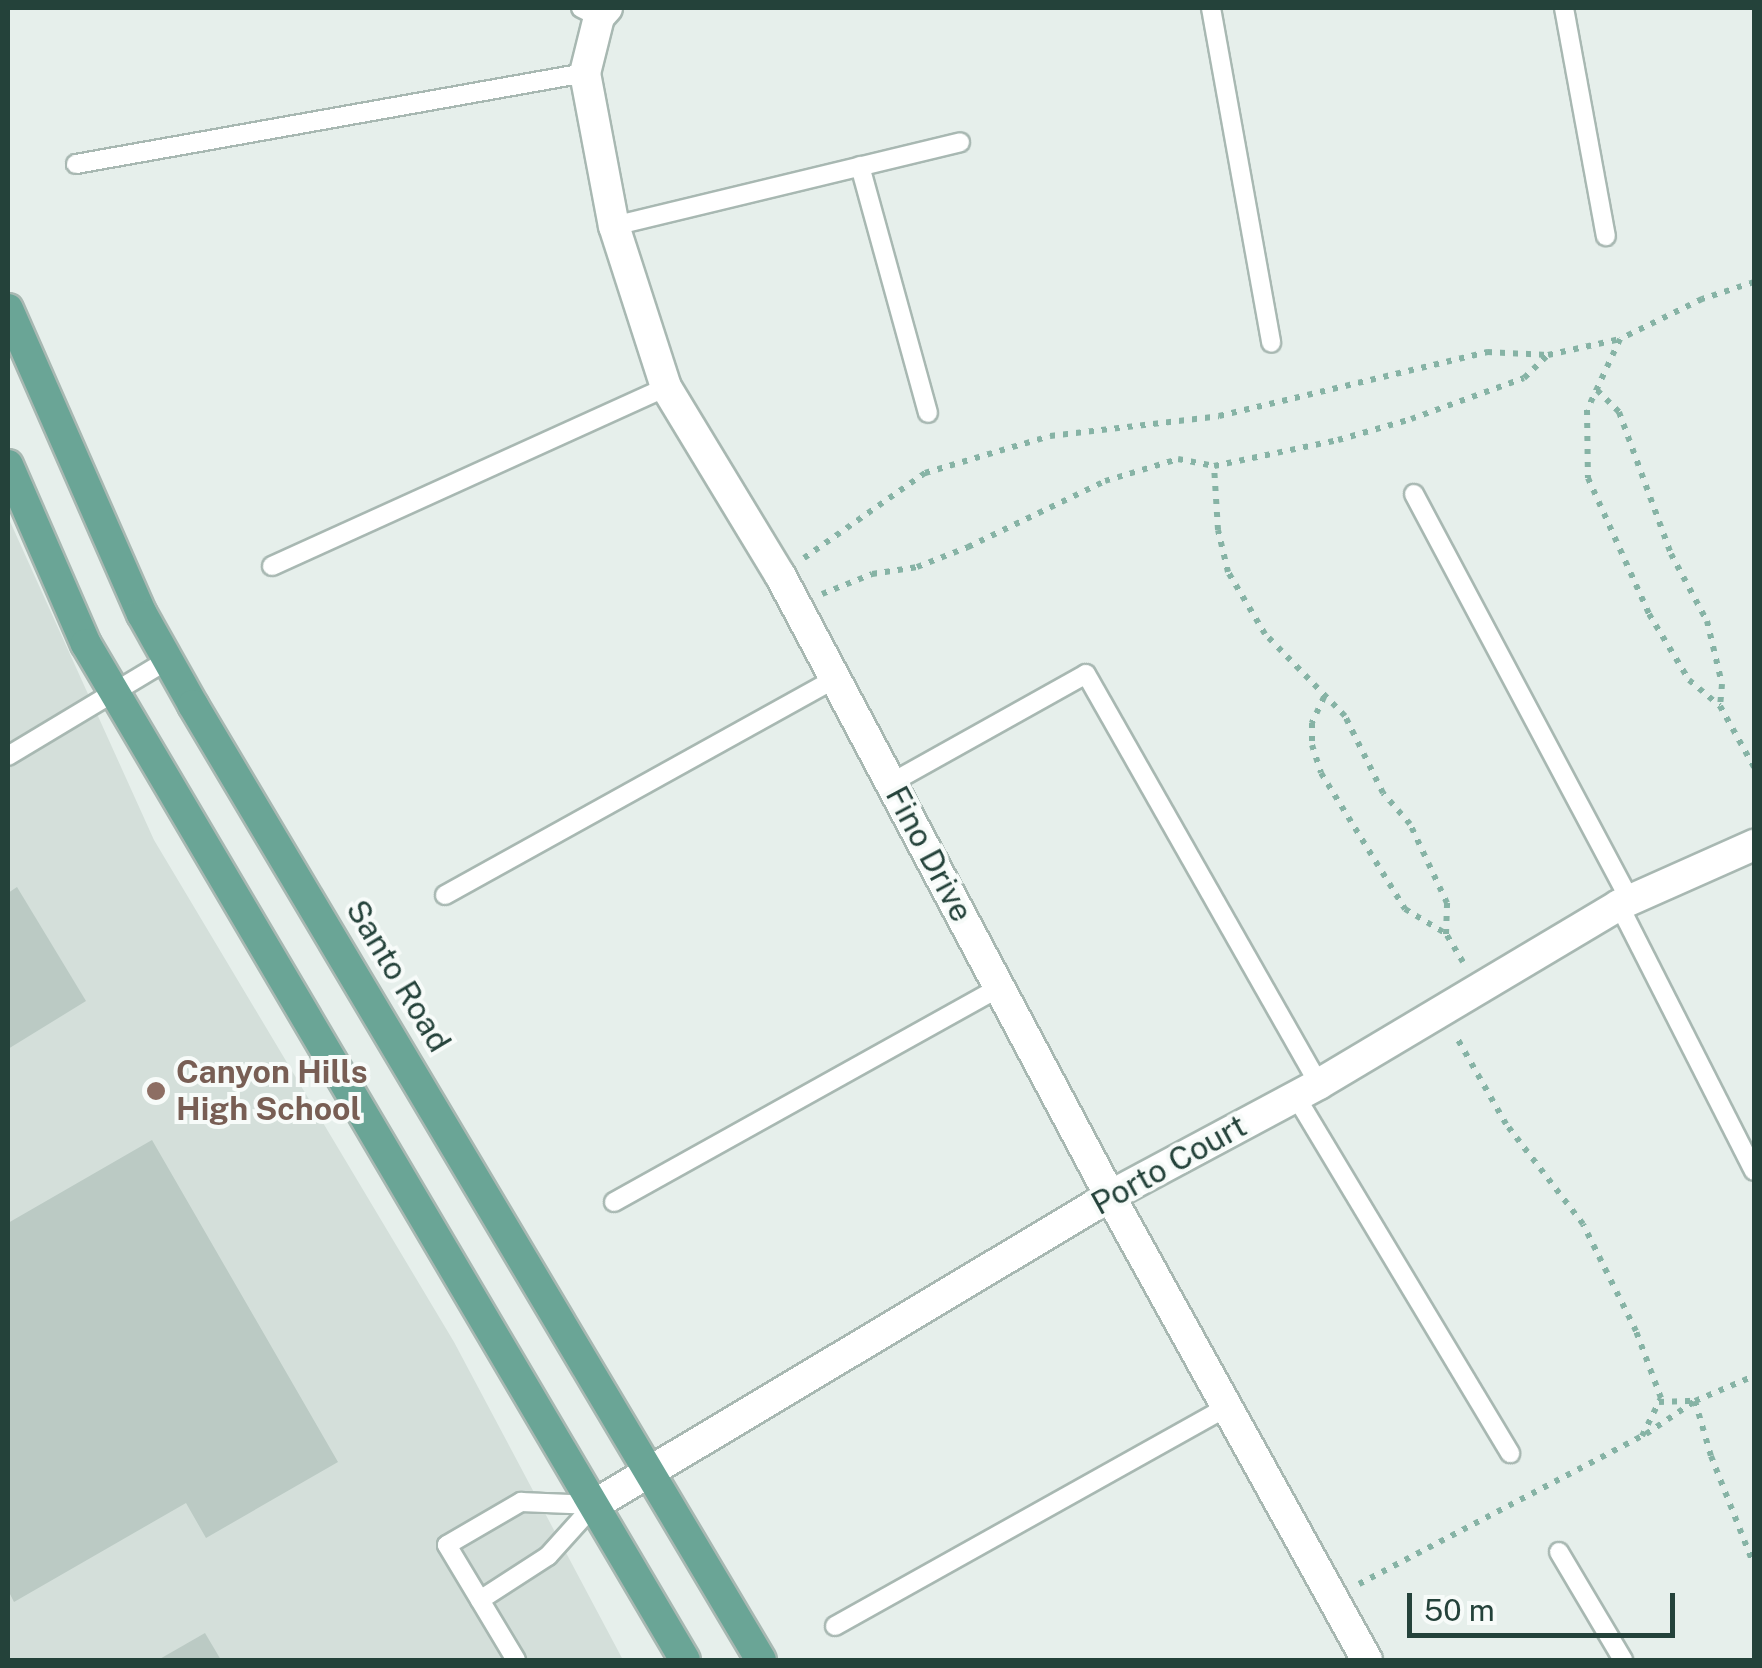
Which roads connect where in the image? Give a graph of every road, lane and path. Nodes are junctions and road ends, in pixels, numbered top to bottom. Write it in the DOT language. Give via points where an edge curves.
graph roads {
  1 [pos="1211,8"];
  2 [pos="1564,8"];
  3 [pos="595,11"];
  4 [pos="585,73"];
  5 [pos="960,142"];
  6 [pos="76,164"];
  7 [pos="860,166"];
  8 [pos="614,226"];
  9 [pos="1606,236"];
  10 [pos="1754,282"];
  11 [pos="8,309"];
  12 [pos="1620,339"];
  13 [pos="1271,343"];
  14 [pos="1548,355"];
  15 [pos="666,387"];
  16 [pos="1597,390"];
  17 [pos="928,413"];
  18 [pos="8,465"];
  19 [pos="1214,466"];
  20 [pos="1414,494"];
  21 [pos="272,566"];
  22 [pos="780,575"];
  23 [pos="797,606"];
  24 [pos="168,660"];
  25 [pos="836,678"];
  26 [pos="114,694"];
  27 [pos="1324,697"];
  28 [pos="1720,706"];
  29 [pos="8,756"];
  30 [pos="1754,768"];
  31 [pos="891,784"];
  32 [pos="1754,846"];
  33 [pos="445,895"];
  34 [pos="1624,903"];
  35 [pos="1446,934"];
  36 [pos="1001,987"];
  37 [pos="1478,990"];
  38 [pos="1442,1011"];
  39 [pos="1307,1090"];
  40 [pos="1754,1171"];
  41 [pos="1110,1196"];
  42 [pos="614,1202"];
  43 [pos="1754,1376"];
  44 [pos="1661,1398"];
  45 [pos="1695,1401"];
  46 [pos="1228,1406"];
  47 [pos="1642,1436"];
  48 [pos="1510,1453"];
  49 [pos="651,1474"];
  50 [pos="594,1506"];
  51 [pos="1559,1552"];
  52 [pos="1754,1565"];
  53 [pos="1333,1598"];
  54 [pos="480,1600"];
  55 [pos="834,1626"];
  56 [pos="516,1660"];
  57 [pos="686,1660"];
  58 [pos="761,1660"];
  59 [pos="1367,1660"];
  60 [pos="1623,1660"];
  1 -- 13 [label="lane"];
  2 -- 9 [label="lane"];
  3 -- 4 [label="street, Fino Drive"];
  4 -- 6 [label="lane"];
  4 -- 8 [label="street, Fino Drive"];
  5 -- 7 [label="lane"];
  7 -- 8 [label="lane"];
  7 -- 17 [label="lane"];
  8 -- 15 [label="street, Fino Drive"];
  10 -- 12 [label="path"];
  11 -- 24 [label="main road, Santo Road"];
  12 -- 14 [label="path"];
  12 -- 16 [label="path"];
  14 -- 19 [label="path" via="1524,378 1411,420"];
  14 -- 22 [label="path" via="1487,352 1218,416 1032,442 925,472"];
  15 -- 21 [label="lane"];
  15 -- 22 [label="street, Fino Drive"];
  16 -- 28 [label="path" via="1619,412 1672,554 1707,620 1722,684"];
  16 -- 28 [label="path" via="1587,410 1588,478 1649,614 1689,680"];
  18 -- 26 [label="main road"];
  19 -- 23 [label="path" via="1178,459 1105,480 968,547 917,567 872,574"];
  19 -- 27 [label="path" via="1228,572 1265,634"];
  20 -- 34 [label="lane"];
  22 -- 23 [label="street, Fino Drive"];
  23 -- 25 [label="street, Fino Drive"];
  24 -- 26 [label="lane"];
  24 -- 49 [label="main road, Santo Road"];
  25 -- 31 [label="street, Fino Drive"];
  25 -- 33 [label="lane"];
  26 -- 29 [label="lane"];
  26 -- 50 [label="main road"];
  27 -- 35 [label="path" via="1345,716 1383,793 1424,848 1446,902"];
  27 -- 35 [label="path" via="1312,724 1321,773 1406,910"];
  28 -- 30 [label="path"];
  31 -- 36 [label="street, Fino Drive"];
  31 -- 39 [label="lane" via="1086,674"];
  32 -- 34 [label="street, Porto Court"];
  34 -- 37 [label="street, Porto Court"];
  34 -- 40 [label="lane"];
  35 -- 37 [label="path"];
  36 -- 41 [label="street, Fino Drive"];
  36 -- 42 [label="lane"];
  37 -- 38 [label="street, Porto Court"];
  38 -- 39 [label="street, Porto Court"];
  38 -- 44 [label="path" via="1506,1124 1583,1224"];
  39 -- 41 [label="street, Porto Court"];
  39 -- 48 [label="lane"];
  41 -- 46 [label="street, Fino Drive"];
  41 -- 49 [label="street, Porto Court"];
  43 -- 45 [label="path"];
  44 -- 45 [label="path"];
  44 -- 47 [label="path"];
  45 -- 47 [label="path"];
  45 -- 52 [label="path"];
  46 -- 53 [label="street, Fino Drive"];
  46 -- 55 [label="lane"];
  47 -- 53 [label="path"];
  49 -- 50 [label="street, Porto Court"];
  49 -- 58 [label="main road, Santo Road"];
  50 -- 54 [label="lane" via="548,1556"];
  50 -- 54 [label="lane" via="520,1502 447,1545"];
  50 -- 57 [label="main road"];
  51 -- 60 [label="lane"];
  53 -- 59 [label="street, Fino Drive"];
  54 -- 56 [label="lane"];
}
